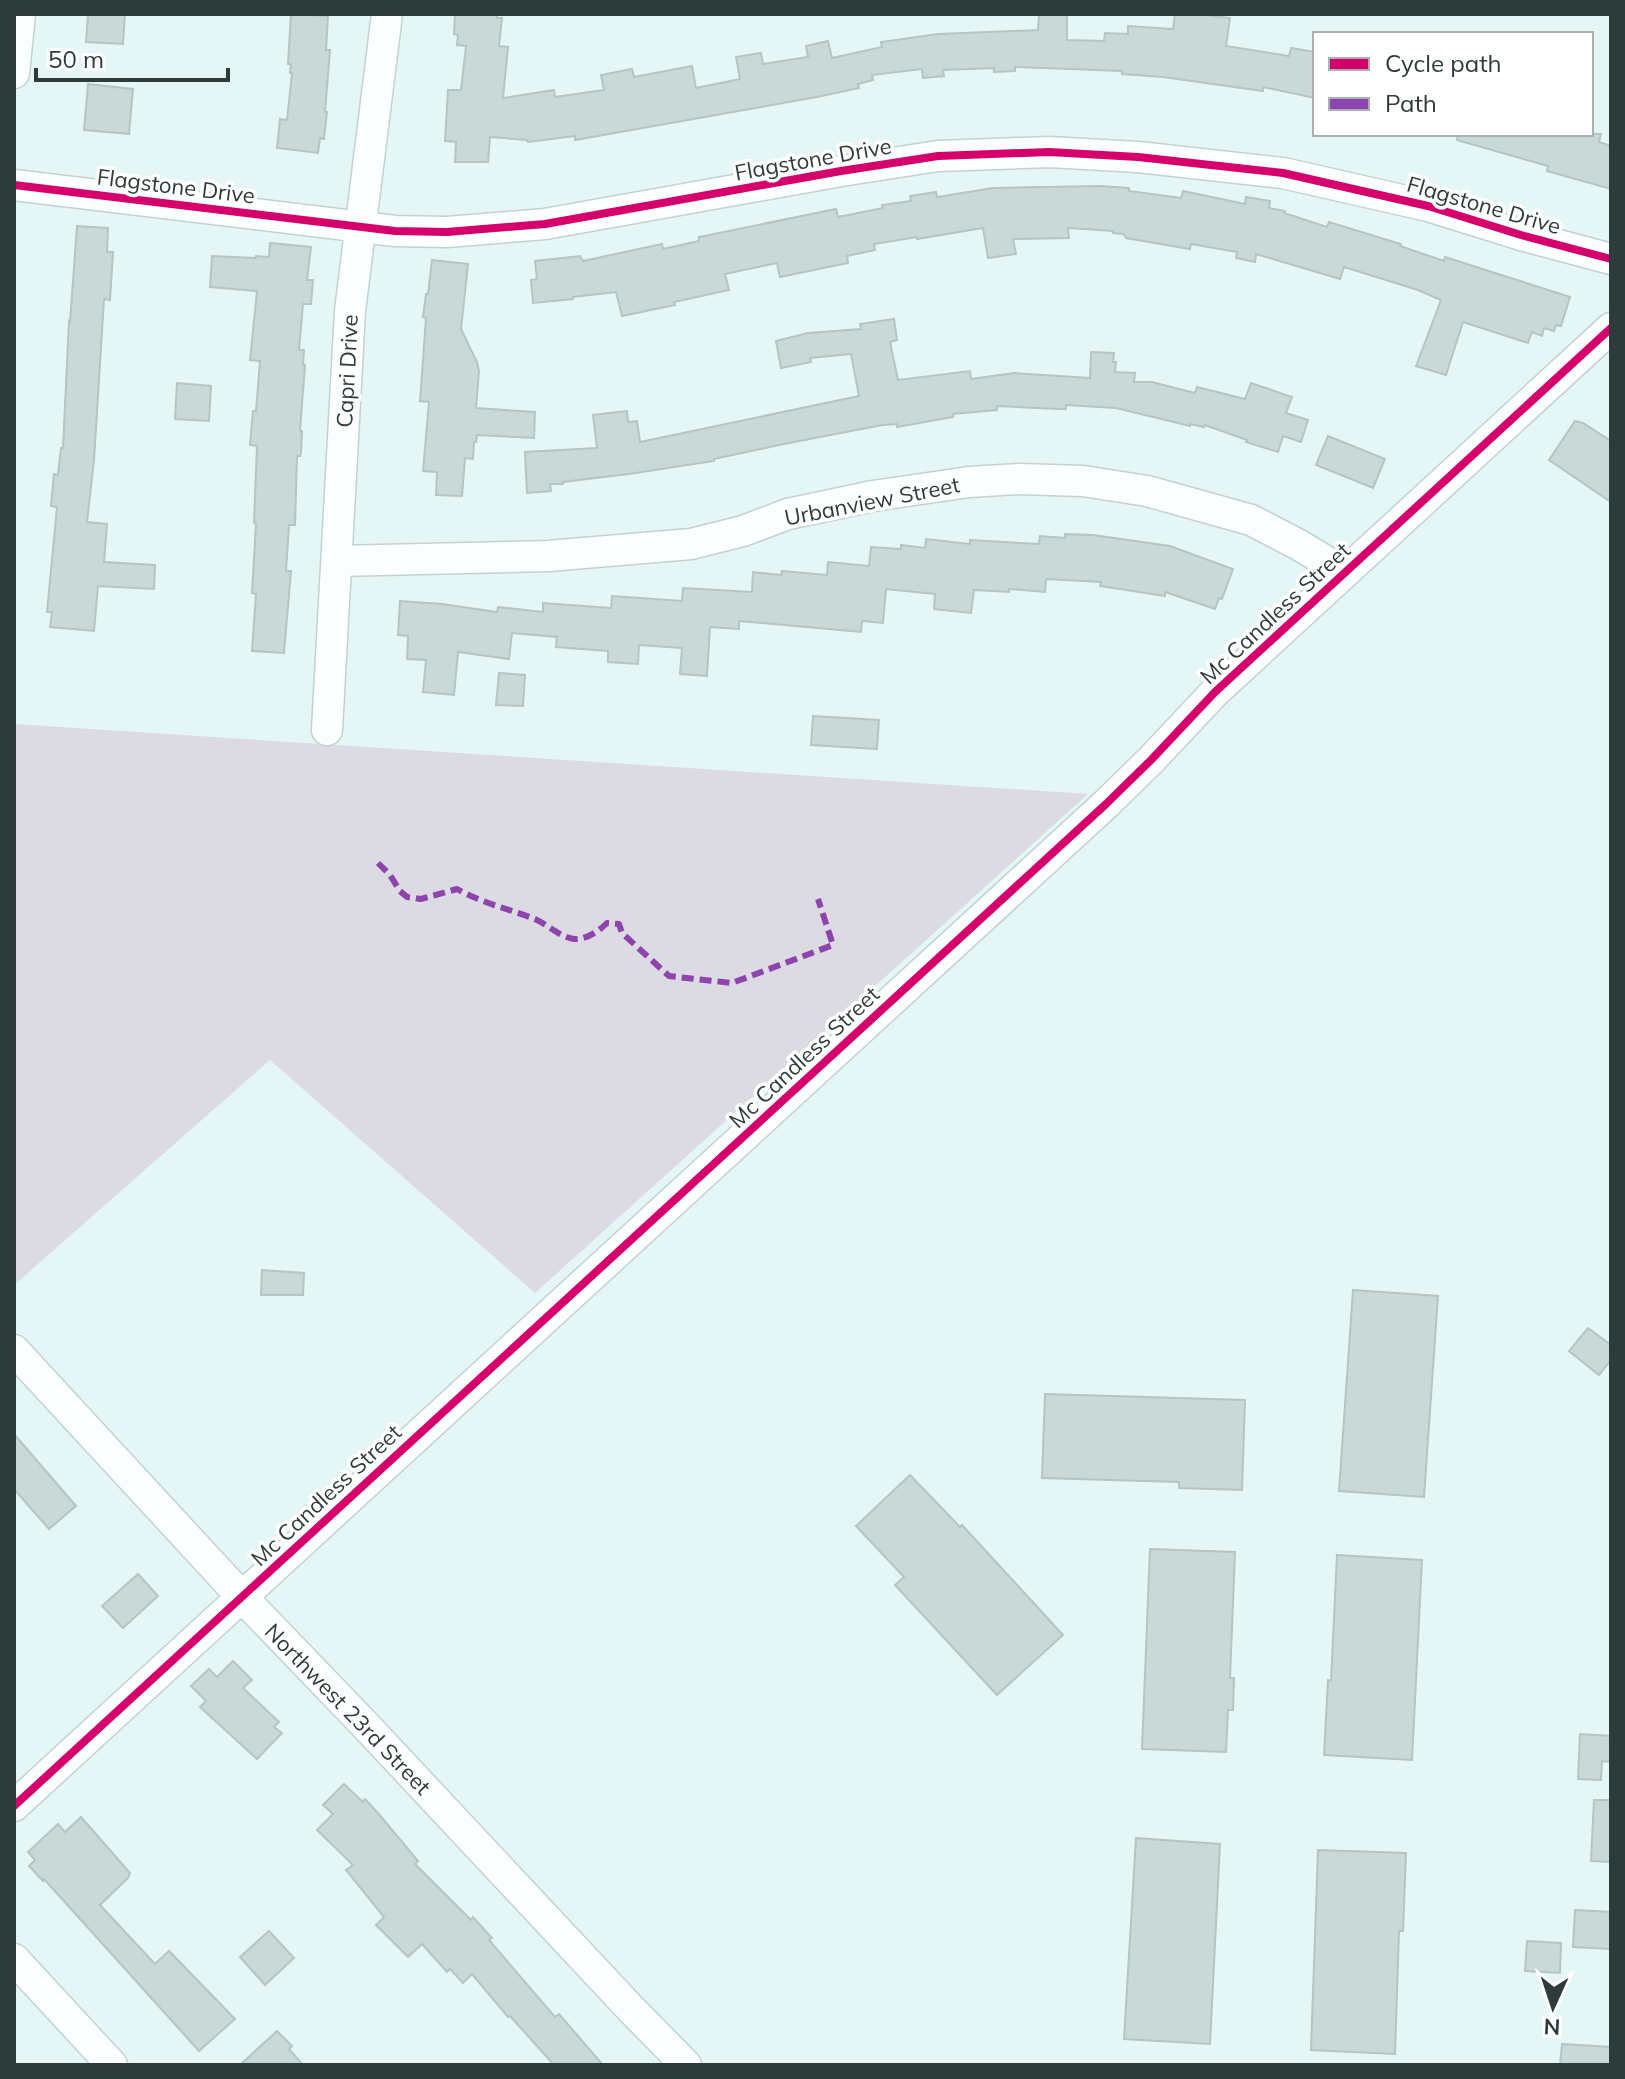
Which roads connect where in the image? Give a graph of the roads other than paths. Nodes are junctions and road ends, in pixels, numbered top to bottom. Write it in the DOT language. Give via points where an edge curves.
graph roads {
  1 [pos="20,14"];
  2 [pos="387,14"];
  3 [pos="14,73"];
  4 [pos="14,185"];
  5 [pos="360,226"];
  6 [pos="1611,259"];
  7 [pos="1611,328"];
  8 [pos="337,561"];
  9 [pos="1344,572"];
  10 [pos="327,730"];
  11 [pos="14,1350"];
  12 [pos="242,1597"];
  13 [pos="14,1806"];
  14 [pos="14,1959"];
  15 [pos="112,2065"];
  16 [pos="686,2065"];
  1 -- 3 [label="street"];
  2 -- 5 [label="street, Capri Drive"];
  4 -- 5 [label="street, Flagstone Drive"];
  5 -- 6 [label="street, Flagstone Drive" via="447,232 545,224 938,156 1049,152 1283,173 1428,206"];
  5 -- 8 [label="street, Capri Drive" via="350,311"];
  7 -- 9 [label="street, Mc Candless Street"];
  8 -- 9 [label="street, Urbanview Street" via="548,556 691,544 788,514 873,496 1019,479 1147,491 1251,520"];
  8 -- 10 [label="street, Capri Drive"];
  9 -- 12 [label="street, Mc Candless Street" via="1215,692 1106,804"];
  11 -- 12 [label="street, Northwest 23rd Street"];
  12 -- 13 [label="street, Mc Candless Street"];
  12 -- 16 [label="street, Northwest 23rd Street"];
  14 -- 15 [label="street"];
}
